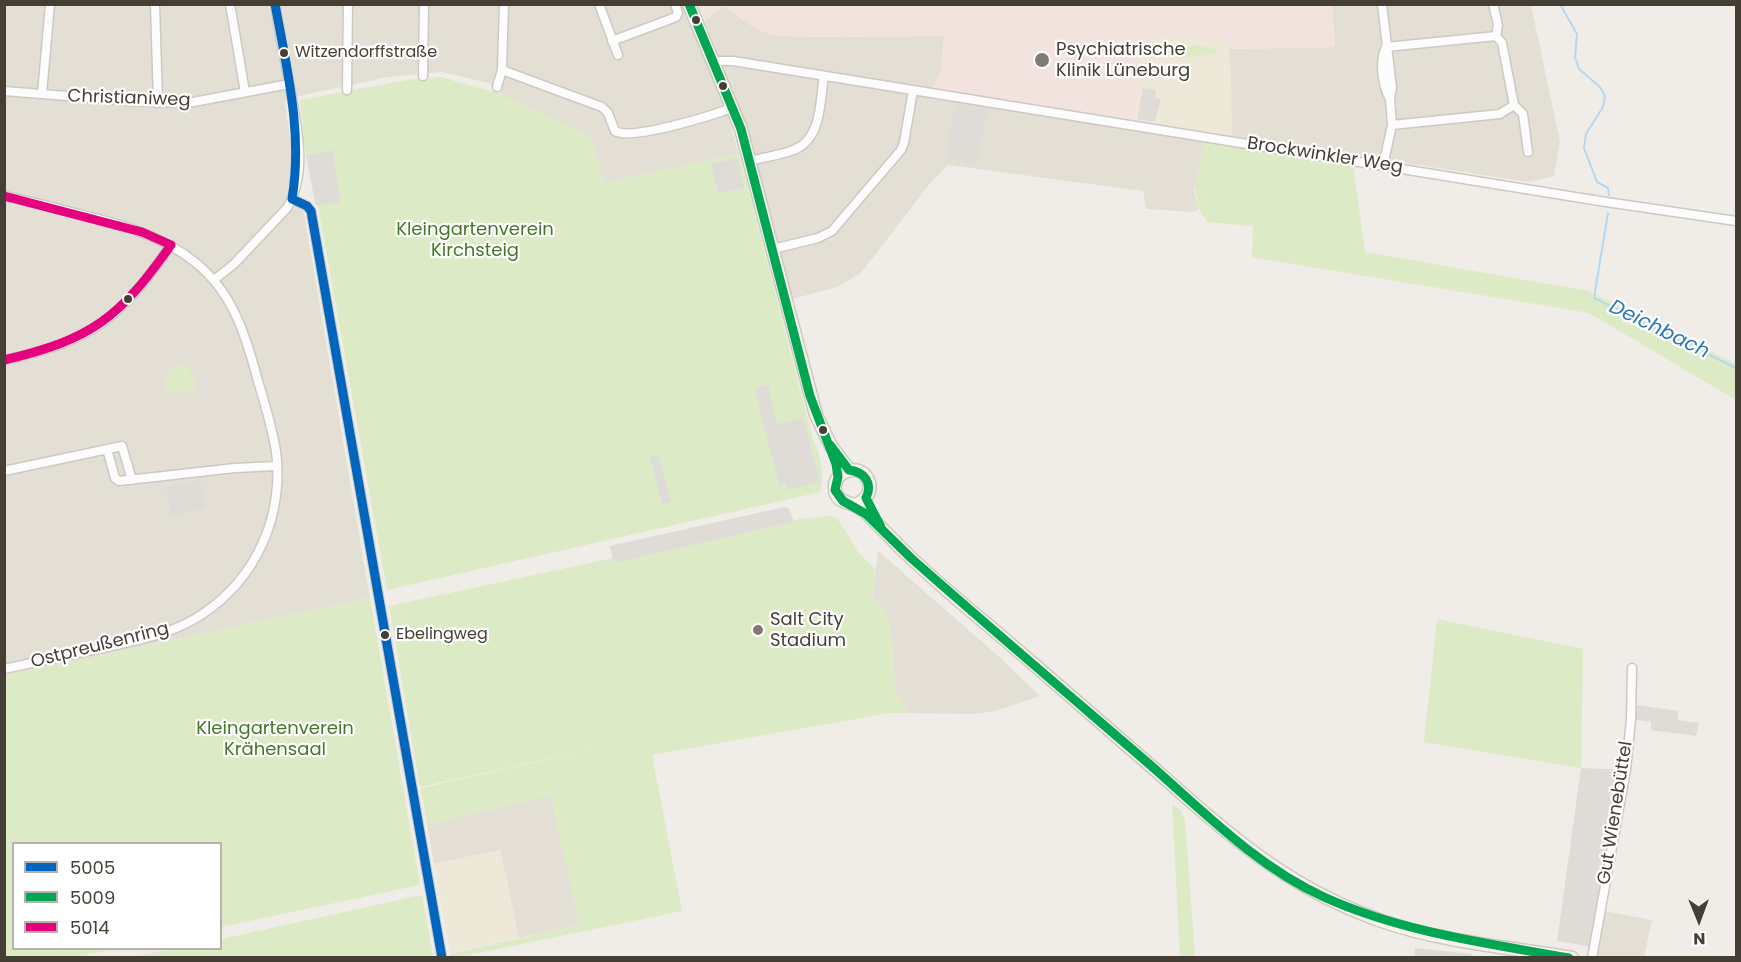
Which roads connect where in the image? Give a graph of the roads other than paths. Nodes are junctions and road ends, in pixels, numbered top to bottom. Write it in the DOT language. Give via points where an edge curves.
graph roads {
  1 [pos="50,4"];
  2 [pos="155,4"];
  3 [pos="230,4"];
  4 [pos="274,4"];
  5 [pos="348,4"];
  6 [pos="424,4"];
  7 [pos="504,4"];
  8 [pos="599,4"];
  9 [pos="675,4"];
  10 [pos="689,4"];
  11 [pos="1382,4"];
  12 [pos="1493,4"];
  13 [pos="1496,36"];
  14 [pos="612,40"];
  15 [pos="1386,47"];
  16 [pos="618,55"];
  17 [pos="714,61"];
  18 [pos="502,70"];
  19 [pos="423,76"];
  20 [pos="824,76"];
  21 [pos="289,84"];
  22 [pos="497,87"];
  23 [pos="347,90"];
  24 [pos="913,90"];
  25 [pos="4,91"];
  26 [pos="245,92"];
  27 [pos="42,94"];
  28 [pos="158,103"];
  29 [pos="1514,105"];
  30 [pos="734,107"];
  31 [pos="1392,125"];
  32 [pos="1528,152"];
  33 [pos="750,161"];
  34 [pos="1383,166"];
  35 [pos="4,196"];
  36 [pos="292,199"];
  37 [pos="1737,221"];
  38 [pos="171,245"];
  39 [pos="772,249"];
  40 [pos="214,280"];
  41 [pos="4,360"];
  42 [pos="107,449"];
  43 [pos="277,466"];
  44 [pos="4,471"];
  45 [pos="844,474"];
  46 [pos="132,480"];
  47 [pos="860,501"];
  48 [pos="1632,668"];
  49 [pos="4,669"];
  50 [pos="442,957"];
  51 [pos="1572,957"];
  52 [pos="1592,957"];
  1 -- 27 [label="street"];
  2 -- 28 [label="street"];
  3 -- 26 [label="street"];
  4 -- 21 [label="street"];
  5 -- 23 [label="street"];
  6 -- 19 [label="street"];
  7 -- 18 [label="street"];
  8 -- 14 [label="street"];
  9 -- 14 [label="street" via="676,18"];
  10 -- 17 [label="street"];
  11 -- 15 [label="street"];
  12 -- 13 [label="street"];
  13 -- 15 [label="street"];
  13 -- 29 [label="street" via="1502,43"];
  14 -- 16 [label="street"];
  15 -- 31 [label="street" via="1392,77"];
  17 -- 20 [label="street, Brockwinkler Weg"];
  17 -- 30 [label="street"];
  18 -- 22 [label="street"];
  18 -- 30 [label="street" via="598,104 605,109 615,131 625,134"];
  20 -- 24 [label="street, Brockwinkler Weg"];
  20 -- 33 [label="street" via="815,129 805,143"];
  21 -- 26 [label="street, Christianiweg"];
  21 -- 36 [label="street" via="299,148"];
  24 -- 34 [label="street, Brockwinkler Weg"];
  24 -- 39 [label="street" via="901,150 842,221 826,235"];
  25 -- 27 [label="street, Christianiweg"];
  26 -- 28 [label="street, Christianiweg" via="188,103"];
  27 -- 28 [label="street, Christianiweg"];
  29 -- 31 [label="street" via="1500,114"];
  29 -- 32 [label="street" via="1523,114"];
  30 -- 33 [label="street"];
  31 -- 34 [label="street"];
  33 -- 39 [label="street"];
  34 -- 37 [label="street, Brockwinkler Weg"];
  35 -- 38 [label="street, Ostpreußenring" via="142,232"];
  36 -- 40 [label="street" via="274,223"];
  36 -- 50 [label="street" via="311,211"];
  38 -- 40 [label="street, Ostpreußenring"];
  38 -- 41 [label="street" via="133,296 97,327 61,346"];
  39 -- 45 [label="street" via="810,396"];
  40 -- 43 [label="street, Ostpreußenring" via="232,305 245,337"];
  42 -- 44 [label="street"];
  42 -- 46 [label="street" via="117,480"];
  42 -- 46 [label="street" via="124,448"];
  43 -- 46 [label="street"];
  43 -- 49 [label="street, Ostpreußenring" via="276,504 263,544 244,576 201,615 132,641"];
  45 -- 47 [label="street" via="835,487 838,497 844,502"];
  45 -- 47 [label="street" via="859,471 867,477 870,488"];
  47 -- 51 [label="street" via="909,556 1181,793 1262,860 1294,881 1348,908 1409,929"];
  48 -- 52 [label="street, Gut Wienebüttel" via="1626,770"];
}
